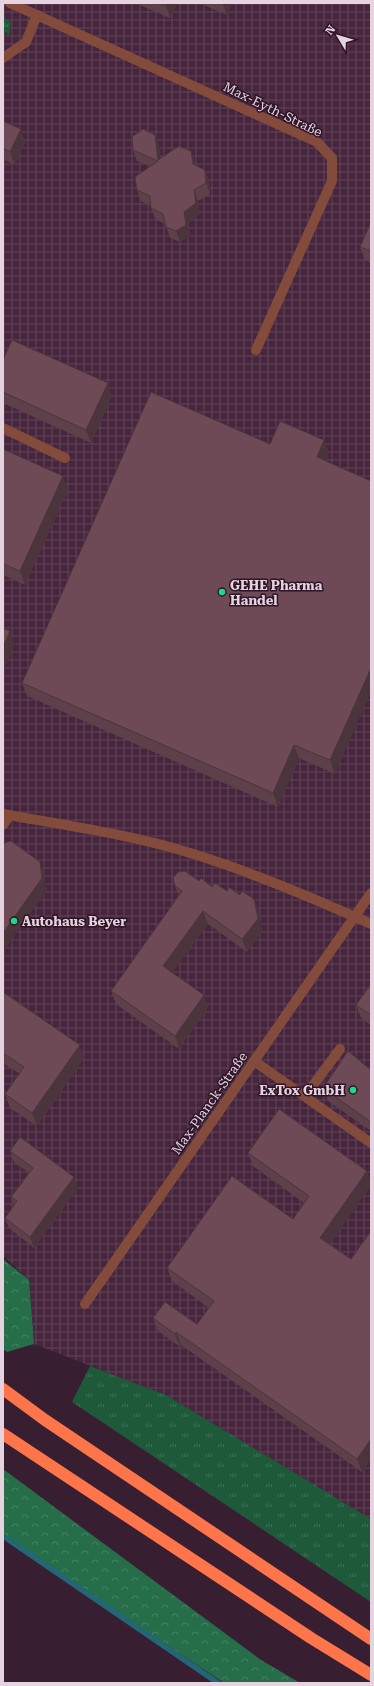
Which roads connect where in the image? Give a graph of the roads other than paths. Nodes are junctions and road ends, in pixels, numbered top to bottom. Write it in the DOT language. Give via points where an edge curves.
graph roads {
  1 [pos="10,3"];
  2 [pos="36,15"];
  3 [pos="3,58"];
  4 [pos="256,350"];
  5 [pos="3,428"];
  6 [pos="65,458"];
  7 [pos="6,814"];
  8 [pos="3,825"];
  9 [pos="371,893"];
  10 [pos="354,917"];
  11 [pos="371,924"];
  12 [pos="340,1049"];
  13 [pos="254,1061"];
  14 [pos="305,1096"];
  15 [pos="371,1143"];
  16 [pos="85,1304"];
  17 [pos="3,1389"];
  18 [pos="3,1434"];
  19 [pos="371,1639"];
  20 [pos="371,1675"];
  1 -- 2 [label="street, Max-Eyth-Straße"];
  2 -- 3 [label="street" via="26,42"];
  2 -- 4 [label="street, Max-Eyth-Straße" via="317,142 332,158 332,181"];
  5 -- 6 [label="street"];
  7 -- 8 [label="street"];
  7 -- 10 [label="street" via="113,834 186,852 240,869"];
  9 -- 10 [label="street, Max-Planck-Straße"];
  10 -- 11 [label="street"];
  10 -- 13 [label="street, Max-Planck-Straße"];
  12 -- 14 [label="street"];
  13 -- 14 [label="street"];
  13 -- 16 [label="street, Max-Planck-Straße"];
  14 -- 15 [label="street"];
  17 -- 19 [label="highway" via="45,1420"];
  18 -- 20 [label="highway" via="310,1638"];
}
